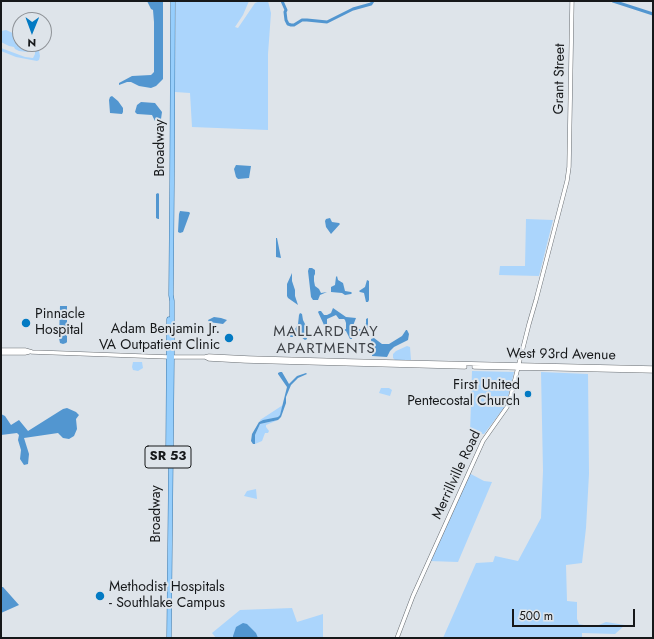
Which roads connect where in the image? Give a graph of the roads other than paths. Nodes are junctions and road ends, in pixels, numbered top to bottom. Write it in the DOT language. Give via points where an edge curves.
graph roads {
  1 [pos="173,1"];
  2 [pos="572,1"];
  3 [pos="570,158"];
  4 [pos="1,351"];
  5 [pos="170,357"];
  6 [pos="518,367"];
  7 [pos="653,369"];
  8 [pos="168,638"];
  9 [pos="396,638"];
  1 -- 5 [label="main road, Broadway / SR 53"];
  2 -- 3 [label="street, Grant Street"];
  3 -- 6 [label="street, Merrillville Road" via="567,181"];
  4 -- 5 [label="street, West 93rd Avenue"];
  5 -- 6 [label="street, West 93rd Avenue" via="209,356"];
  5 -- 8 [label="main road, Broadway / SR 53"];
  6 -- 7 [label="street, West 93rd Avenue"];
  6 -- 9 [label="street, Merrillville Road" via="509,403 483,440"];
}
